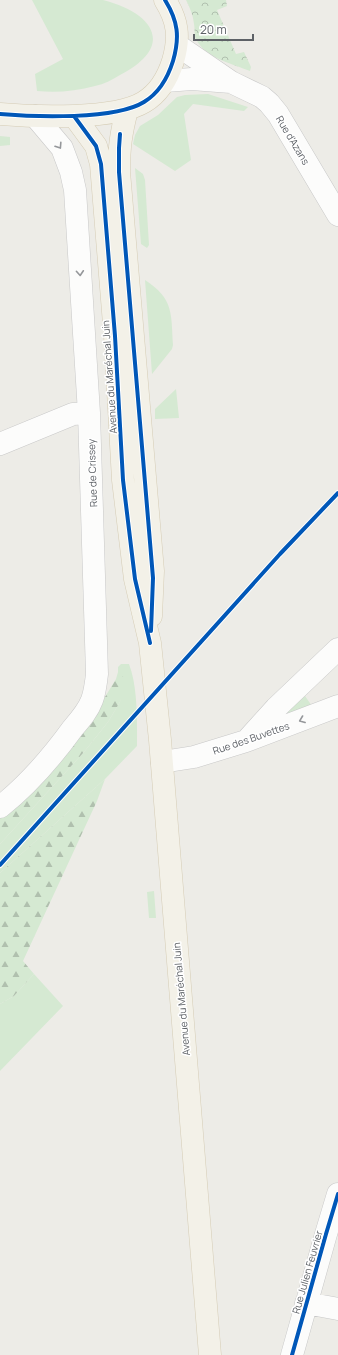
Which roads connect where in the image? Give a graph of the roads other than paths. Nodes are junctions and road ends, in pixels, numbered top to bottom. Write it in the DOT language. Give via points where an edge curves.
graph roads {
  1 [pos="165,0"];
  2 [pos="177,44"];
  3 [pos="165,81"];
  4 [pos="231,82"];
  5 [pos="127,110"];
  6 [pos="0,114"];
  7 [pos="35,116"];
  8 [pos="74,116"];
  9 [pos="338,215"];
  10 [pos="89,413"];
  11 [pos="0,444"];
  12 [pos="150,643"];
  13 [pos="338,649"];
  14 [pos="338,706"];
  15 [pos="246,741"];
  16 [pos="162,762"];
  17 [pos="0,807"];
  18 [pos="338,1194"];
  19 [pos="306,1303"];
  20 [pos="338,1309"];
  21 [pos="210,1355"];
  22 [pos="292,1355"];
  1 -- 2 [label="main road" via="176,19"];
  2 -- 3 [label="main road" via="171,69"];
  2 -- 4 [label="street, Rue d'Azans"];
  3 -- 4 [label="street, Rue d'Azans" via="192,79"];
  3 -- 5 [label="main road" via="146,101"];
  4 -- 9 [label="street, Rue d'Azans" via="262,97 278,114"];
  5 -- 8 [label="main road"];
  5 -- 12 [label="main road, Avenue du Maréchal Juin" via="120,134 119,172 153,571"];
  6 -- 7 [label="main road"];
  7 -- 8 [label="main road"];
  7 -- 10 [label="street, Rue de Crissey, one-way" via="62,148 75,190"];
  8 -- 12 [label="main road, Avenue du Maréchal Juin" via="96,146 101,164 124,480 135,579"];
  10 -- 11 [label="street" via="73,414"];
  10 -- 17 [label="street, Rue de Crissey" via="98,674 96,688 85,712 44,765"];
  12 -- 16 [label="main road, Avenue du Maréchal Juin"];
  13 -- 15 [label="street" via="276,708"];
  14 -- 15 [label="street, Rue des Buvettes, one-way"];
  15 -- 16 [label="street, Rue des Buvettes" via="194,757"];
  16 -- 21 [label="main road, Avenue du Maréchal Juin"];
  18 -- 19 [label="street, Rue Julien Feuvrier"];
  19 -- 20 [label="street"];
  19 -- 22 [label="street, Rue Julien Feuvrier"];
}
